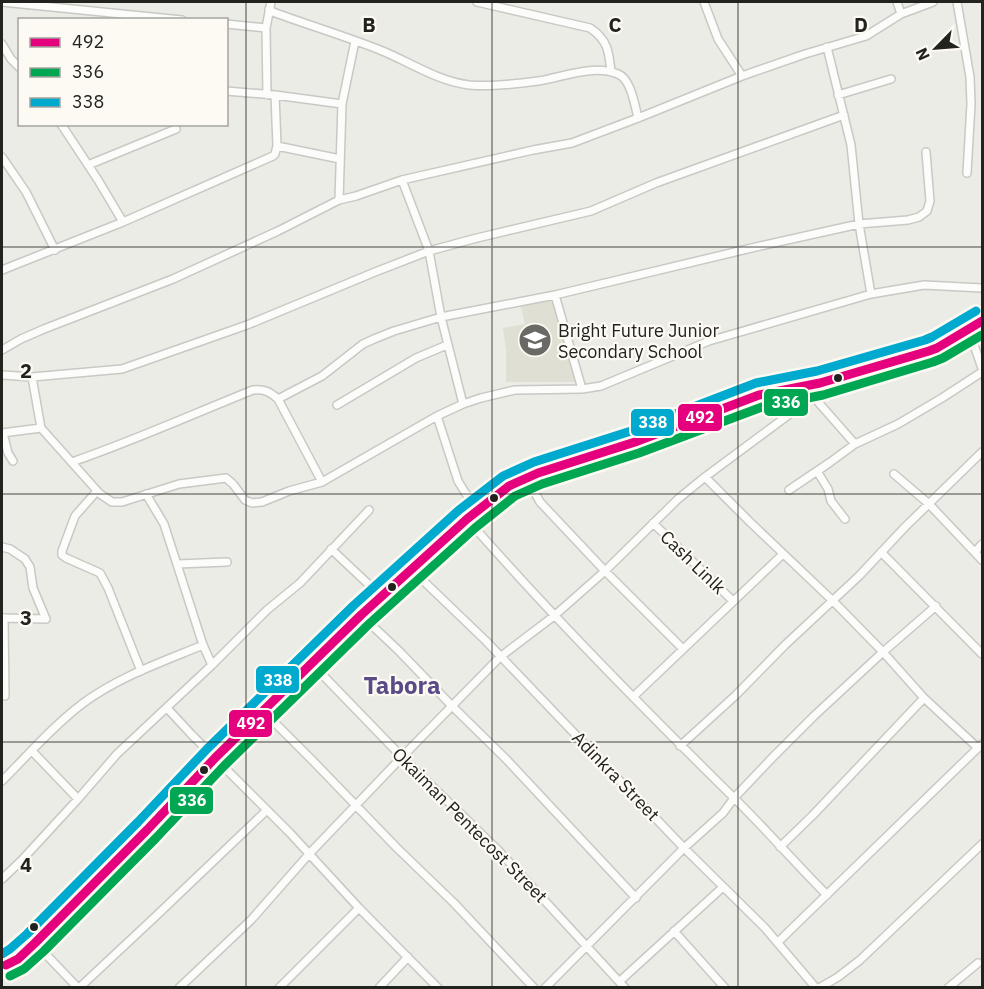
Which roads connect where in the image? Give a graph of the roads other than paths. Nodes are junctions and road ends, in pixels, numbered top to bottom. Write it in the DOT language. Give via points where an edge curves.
graph roads {
  1 [pos="2,2"];
  2 [pos="477,2"];
  3 [pos="704,2"];
  4 [pos="897,2"];
  5 [pos="933,2"];
  6 [pos="957,2"];
  7 [pos="270,5"];
  8 [pos="901,14"];
  9 [pos="162,18"];
  10 [pos="228,24"];
  11 [pos="266,28"];
  12 [pos="355,41"];
  13 [pos="2,44"];
  14 [pos="827,47"];
  15 [pos="18,66"];
  16 [pos="611,72"];
  17 [pos="742,76"];
  18 [pos="891,79"];
  19 [pos="228,91"];
  20 [pos="267,94"];
  21 [pos="275,95"];
  22 [pos="838,95"];
  23 [pos="342,104"];
  24 [pos="844,115"];
  25 [pos="638,118"];
  26 [pos="62,126"];
  27 [pos="176,129"];
  28 [pos="277,146"];
  29 [pos="926,152"];
  30 [pos="2,157"];
  31 [pos="340,159"];
  32 [pos="88,165"];
  33 [pos="967,173"];
  34 [pos="402,180"];
  35 [pos="339,200"];
  36 [pos="123,222"];
  37 [pos="859,224"];
  38 [pos="55,250"];
  39 [pos="429,251"];
  40 [pos="2,270"];
  41 [pos="982,288"];
  42 [pos="871,294"];
  43 [pos="555,295"];
  44 [pos="441,317"];
  45 [pos="982,321"];
  46 [pos="968,328"];
  47 [pos="447,345"];
  48 [pos="2,350"];
  49 [pos="982,370"];
  50 [pos="2,375"];
  51 [pos="32,377"];
  52 [pos="820,383"];
  53 [pos="582,389"];
  54 [pos="811,394"];
  55 [pos="278,399"];
  56 [pos="463,404"];
  57 [pos="337,405"];
  58 [pos="437,416"];
  59 [pos="41,428"];
  60 [pos="2,433"];
  61 [pos="855,444"];
  62 [pos="982,452"];
  63 [pos="13,461"];
  64 [pos="72,462"];
  65 [pos="817,471"];
  66 [pos="894,474"];
  67 [pos="530,476"];
  68 [pos="705,477"];
  69 [pos="322,482"];
  70 [pos="789,490"];
  71 [pos="97,491"];
  72 [pos="146,494"];
  73 [pos="928,504"];
  74 [pos="481,507"];
  75 [pos="369,510"];
  76 [pos="467,519"];
  77 [pos="844,519"];
  78 [pos="653,523"];
  79 [pos="982,544"];
  80 [pos="2,547"];
  81 [pos="331,549"];
  82 [pos="881,552"];
  83 [pos="975,552"];
  84 [pos="783,554"];
  85 [pos="982,560"];
  86 [pos="227,562"];
  87 [pos="178,564"];
  88 [pos="411,569"];
  89 [pos="605,571"];
  90 [pos="381,596"];
  91 [pos="733,601"];
  92 [pos="833,601"];
  93 [pos="936,606"];
  94 [pos="361,615"];
  95 [pos="554,616"];
  96 [pos="3,618"];
  97 [pos="203,645"];
  98 [pos="683,650"];
  99 [pos="883,652"];
  100 [pos="982,654"];
  101 [pos="500,657"];
  102 [pos="312,664"];
  103 [pos="212,665"];
  104 [pos="141,671"];
  105 [pos="5,696"];
  106 [pos="633,697"];
  107 [pos="924,698"];
  108 [pos="452,706"];
  109 [pos="167,708"];
  110 [pos="262,711"];
  111 [pos="680,746"];
  112 [pos="980,746"];
  113 [pos="32,751"];
  114 [pos="402,756"];
  115 [pos="215,758"];
  116 [pos="2,781"];
  117 [pos="734,798"];
  118 [pos="78,799"];
  119 [pos="355,805"];
  120 [pos="267,810"];
  121 [pos="982,844"];
  122 [pos="780,847"];
  123 [pos="684,848"];
  124 [pos="310,853"];
  125 [pos="2,879"];
  126 [pos="723,887"];
  127 [pos="827,895"];
  128 [pos="636,898"];
  129 [pos="359,908"];
  130 [pos="674,930"];
  131 [pos="778,942"];
  132 [pos="35,943"];
  133 [pos="587,946"];
  134 [pos="408,957"];
  135 [pos="978,963"];
  136 [pos="3,966"];
  137 [pos="620,981"];
  138 [pos="78,987"];
  139 [pos="179,987"];
  140 [pos="279,987"];
  141 [pos="379,987"];
  142 [pos="438,987"];
  143 [pos="534,987"];
  144 [pos="545,987"];
  145 [pos="625,987"];
  146 [pos="725,987"];
  147 [pos="818,987"];
  148 [pos="948,987"];
  1 -- 9 [label="street"];
  2 -- 16 [label="street" via="590,28 603,39"];
  3 -- 17 [label="street" via="718,39"];
  4 -- 8 [label="street"];
  5 -- 8 [label="street"];
  6 -- 33 [label="street" via="970,85"];
  7 -- 11 [label="street"];
  7 -- 12 [label="street" via="273,12"];
  8 -- 14 [label="street" via="866,36"];
  10 -- 11 [label="street"];
  11 -- 20 [label="street"];
  12 -- 16 [label="street" via="444,79 470,85"];
  12 -- 23 [label="street"];
  13 -- 15 [label="street"];
  14 -- 17 [label="street"];
  14 -- 22 [label="street"];
  16 -- 25 [label="street" via="621,75 629,85"];
  17 -- 25 [label="street"];
  18 -- 22 [label="street"];
  19 -- 20 [label="street"];
  20 -- 21 [label="street"];
  21 -- 23 [label="street"];
  21 -- 28 [label="street"];
  22 -- 24 [label="street"];
  23 -- 31 [label="street"];
  24 -- 37 [label="street" via="854,161"];
  24 -- 39 [label="street" via="656,183 591,211"];
  25 -- 34 [label="street" via="572,142"];
  26 -- 32 [label="street"];
  27 -- 32 [label="street"];
  28 -- 31 [label="street"];
  28 -- 36 [label="street" via="273,156"];
  29 -- 37 [label="street" via="930,201 927,211 908,220"];
  30 -- 38 [label="street" via="26,192"];
  31 -- 35 [label="street"];
  32 -- 36 [label="street"];
  34 -- 35 [label="street"];
  34 -- 39 [label="street"];
  35 -- 48 [label="street" via="184,274 44,329"];
  36 -- 38 [label="street"];
  37 -- 42 [label="street"];
  37 -- 43 [label="street"];
  38 -- 40 [label="street"];
  39 -- 44 [label="street"];
  39 -- 51 [label="street" via="247,325 122,369"];
  41 -- 42 [label="street" via="924,285"];
  42 -- 53 [label="street" via="709,340 601,386"];
  43 -- 44 [label="street"];
  43 -- 53 [label="street"];
  44 -- 47 [label="street"];
  44 -- 55 [label="street" via="363,344 322,376"];
  45 -- 46 [label="street"];
  46 -- 49 [label="street"];
  46 -- 52 [label="street" via="928,351"];
  47 -- 56 [label="street"];
  47 -- 57 [label="street" via="416,358"];
  49 -- 61 [label="street" via="898,424"];
  50 -- 51 [label="street"];
  51 -- 59 [label="street"];
  52 -- 54 [label="street"];
  52 -- 67 [label="street" via="759,395"];
  53 -- 56 [label="street" via="514,390"];
  54 -- 61 [label="street"];
  54 -- 68 [label="street" via="798,408"];
  55 -- 64 [label="street" via="270,392 254,390"];
  55 -- 69 [label="street"];
  56 -- 58 [label="street"];
  58 -- 69 [label="street"];
  58 -- 74 [label="street" via="458,481"];
  59 -- 60 [label="street"];
  59 -- 64 [label="street"];
  60 -- 63 [label="street"];
  61 -- 65 [label="street"];
  62 -- 73 [label="street"];
  64 -- 71 [label="street"];
  65 -- 70 [label="street"];
  65 -- 77 [label="street"];
  66 -- 73 [label="street"];
  67 -- 74 [label="street"];
  67 -- 89 [label="street" via="540,501"];
  68 -- 78 [label="street"];
  68 -- 84 [label="street"];
  69 -- 72 [label="street" via="252,503 226,478 179,484"];
  71 -- 72 [label="street" via="112,502"];
  71 -- 104 [label="street" via="75,516 62,555 100,573"];
  72 -- 87 [label="street" via="165,524"];
  73 -- 82 [label="street"];
  73 -- 83 [label="street"];
  74 -- 76 [label="street"];
  75 -- 81 [label="street"];
  76 -- 88 [label="street"];
  76 -- 95 [label="street"];
  78 -- 89 [label="street"];
  78 -- 91 [label="street, Cash Linlk"];
  79 -- 83 [label="street"];
  80 -- 96 [label="street" via="25,559 30,567 33,588 46,619"];
  81 -- 90 [label="street"];
  81 -- 103 [label="street"];
  82 -- 92 [label="street"];
  82 -- 93 [label="street"];
  83 -- 85 [label="street"];
  84 -- 91 [label="street"];
  84 -- 92 [label="street"];
  86 -- 87 [label="street"];
  87 -- 97 [label="street"];
  88 -- 90 [label="street"];
  88 -- 101 [label="street, Adinkra Street"];
  89 -- 95 [label="street"];
  89 -- 98 [label="street"];
  90 -- 94 [label="street"];
  91 -- 98 [label="street"];
  92 -- 99 [label="street"];
  92 -- 111 [label="street"];
  93 -- 99 [label="street"];
  93 -- 100 [label="street"];
  94 -- 102 [label="street"];
  94 -- 108 [label="street"];
  95 -- 101 [label="street"];
  95 -- 106 [label="street"];
  96 -- 105 [label="street"];
  97 -- 103 [label="street"];
  97 -- 104 [label="street"];
  98 -- 106 [label="street"];
  99 -- 107 [label="street"];
  99 -- 117 [label="street"];
  101 -- 108 [label="street"];
  101 -- 123 [label="street, Adinkra Street"];
  102 -- 110 [label="street"];
  102 -- 114 [label="street, Okaiman Pentecost Street"];
  103 -- 109 [label="street"];
  104 -- 113 [label="street" via="81,704"];
  106 -- 111 [label="street"];
  107 -- 112 [label="street"];
  107 -- 122 [label="street"];
  108 -- 114 [label="street"];
  108 -- 128 [label="street"];
  109 -- 115 [label="street"];
  109 -- 118 [label="street" via="117,754"];
  110 -- 115 [label="street"];
  110 -- 119 [label="street"];
  111 -- 117 [label="street"];
  112 -- 127 [label="street"];
  113 -- 116 [label="street"];
  113 -- 118 [label="street"];
  114 -- 119 [label="street"];
  114 -- 133 [label="street, Okaiman Pentecost Street" via="498,850"];
  115 -- 120 [label="street"];
  115 -- 132 [label="street"];
  117 -- 122 [label="street"];
  117 -- 123 [label="street"];
  118 -- 125 [label="street"];
  119 -- 124 [label="street"];
  119 -- 143 [label="street"];
  120 -- 124 [label="street"];
  120 -- 138 [label="street"];
  121 -- 147 [label="street" via="860,960"];
  122 -- 127 [label="street"];
  123 -- 126 [label="street, Adinkra Street"];
  123 -- 128 [label="street"];
  124 -- 129 [label="street"];
  124 -- 139 [label="street" via="251,920"];
  126 -- 130 [label="street"];
  126 -- 131 [label="street, Adinkra Street"];
  127 -- 131 [label="street"];
  128 -- 133 [label="street"];
  129 -- 134 [label="street"];
  129 -- 140 [label="street"];
  130 -- 137 [label="street"];
  130 -- 146 [label="street"];
  131 -- 147 [label="street, Adinkra Street"];
  132 -- 136 [label="street"];
  132 -- 138 [label="street"];
  133 -- 137 [label="street, Okaiman Pentecost Street"];
  133 -- 144 [label="street"];
  134 -- 141 [label="street"];
  134 -- 142 [label="street"];
  135 -- 148 [label="street"];
  137 -- 145 [label="street, Okaiman Pentecost Street"];
}
